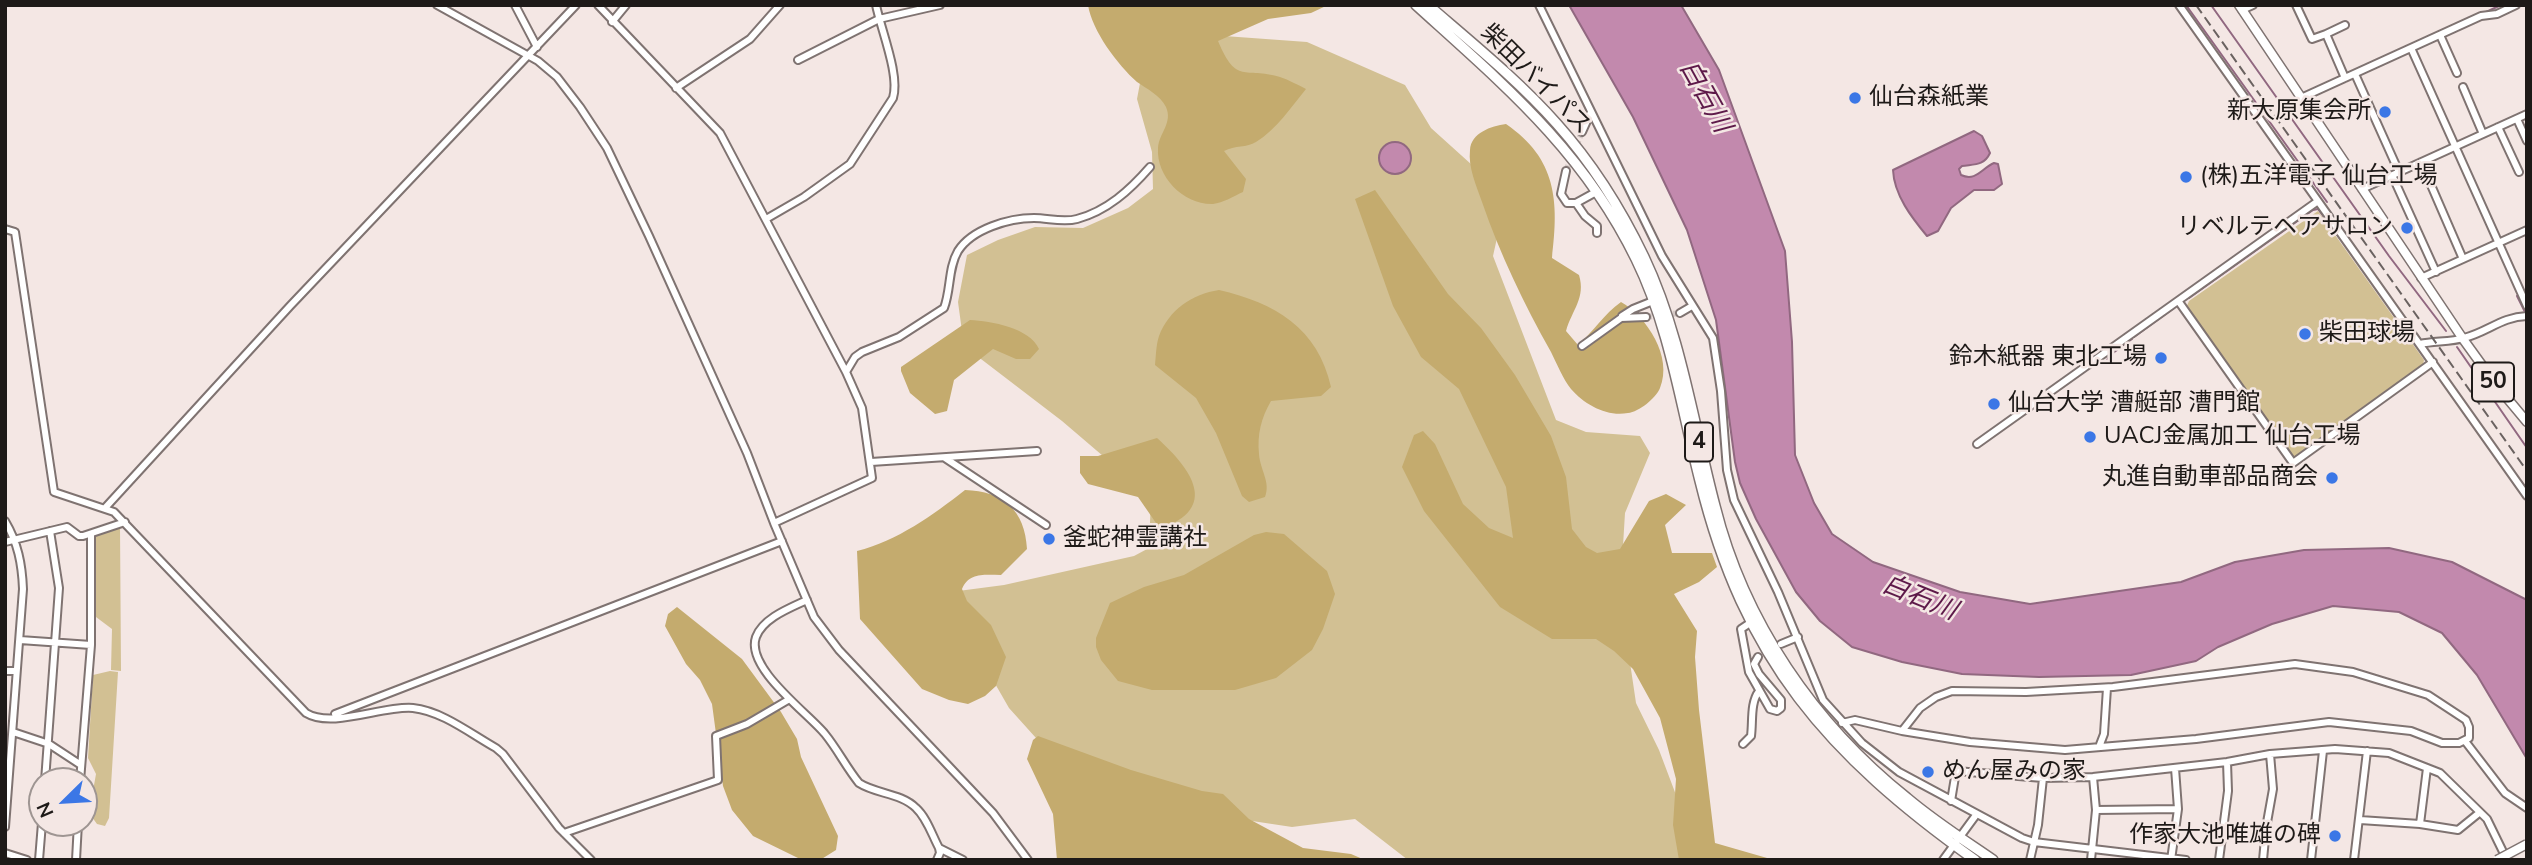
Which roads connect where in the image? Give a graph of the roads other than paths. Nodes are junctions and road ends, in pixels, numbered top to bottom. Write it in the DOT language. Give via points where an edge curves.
graph roads {
  1 [pos="437,5"];
  2 [pos="515,5"];
  3 [pos="576,5"];
  4 [pos="598,5"];
  5 [pos="626,5"];
  6 [pos="780,5"];
  7 [pos="876,5"];
  8 [pos="940,5"];
  9 [pos="1416,5"];
  10 [pos="1428,5"];
  11 [pos="1539,5"];
  12 [pos="2179,5"];
  13 [pos="2253,5"];
  14 [pos="2296,5"];
  15 [pos="2516,5"];
  16 [pos="2240,8"];
  17 [pos="879,19"];
  18 [pos="612,22"];
  19 [pos="2345,25"];
  20 [pos="2326,34"];
  21 [pos="2440,35"];
  22 [pos="537,47"];
  23 [pos="2410,48"];
  24 [pos="529,56"];
  25 [pos="798,60"];
  26 [pos="2456,73"];
  27 [pos="2355,74"];
  28 [pos="2345,78"];
  29 [pos="2463,87"];
  30 [pos="676,88"];
  31 [pos="2301,98"];
  32 [pos="1591,112"];
  33 [pos="2527,114"];
  34 [pos="2517,119"];
  35 [pos="2498,127"];
  36 [pos="1582,132"];
  37 [pos="2483,134"];
  38 [pos="2527,141"];
  39 [pos="2454,148"];
  40 [pos="2421,163"];
  41 [pos="1150,167"];
  42 [pos="1566,170"];
  43 [pos="2519,172"];
  44 [pos="2395,174"];
  45 [pos="2362,189"];
  46 [pos="1596,192"];
  47 [pos="2318,201"];
  48 [pos="1576,204"];
  49 [pos="766,219"];
  50 [pos="5,229"];
  51 [pos="2527,230"];
  52 [pos="1597,233"];
  53 [pos="2499,243"];
  54 [pos="2463,259"];
  55 [pos="2436,272"];
  56 [pos="2421,278"];
  57 [pos="1653,301"];
  58 [pos="2179,302"];
  59 [pos="1692,306"];
  60 [pos="2527,306"];
  61 [pos="1680,313"];
  62 [pos="2527,316"];
  63 [pos="1646,317"];
  64 [pos="1621,318"];
  65 [pos="2463,339"];
  66 [pos="2420,344"];
  67 [pos="1582,346"];
  68 [pos="2433,362"];
  69 [pos="846,372"];
  70 [pos="2527,422"];
  71 [pos="1978,444"];
  72 [pos="1037,451"];
  73 [pos="945,458"];
  74 [pos="871,462"];
  75 [pos="2527,496"];
  76 [pos="105,508"];
  77 [pos="5,521"];
  78 [pos="125,522"];
  79 [pos="774,523"];
  80 [pos="1046,525"];
  81 [pos="50,531"];
  82 [pos="91,534"];
  83 [pos="15,539"];
  84 [pos="782,541"];
  85 [pos="5,542"];
  86 [pos="807,600"];
  87 [pos="1750,623"];
  88 [pos="1797,637"];
  89 [pos="20,640"];
  90 [pos="55,643"];
  91 [pos="1781,644"];
  92 [pos="91,645"];
  93 [pos="1758,657"];
  94 [pos="5,671"];
  95 [pos="16,671"];
  96 [pos="2107,688"];
  97 [pos="1759,691"];
  98 [pos="788,700"];
  99 [pos="319,717"];
  100 [pos="1842,723"];
  101 [pos="1902,731"];
  102 [pos="13,732"];
  103 [pos="2465,741"];
  104 [pos="49,744"];
  105 [pos="1743,744"];
  106 [pos="2099,747"];
  107 [pos="2323,751"];
  108 [pos="2367,751"];
  109 [pos="2270,754"];
  110 [pos="2227,762"];
  111 [pos="81,765"];
  112 [pos="47,767"];
  113 [pos="2175,768"];
  114 [pos="2427,768"];
  115 [pos="2093,777"];
  116 [pos="2042,778"];
  117 [pos="7,779"];
  118 [pos="1951,801"];
  119 [pos="6,804"];
  120 [pos="2527,808"];
  121 [pos="2178,809"];
  122 [pos="2096,810"];
  123 [pos="2479,813"];
  124 [pos="1976,815"];
  125 [pos="2360,821"];
  126 [pos="2420,824"];
  127 [pos="5,827"];
  128 [pos="564,833"];
  129 [pos="41,837"];
  130 [pos="77,837"];
  131 [pos="1957,841"];
  132 [pos="2034,842"];
  133 [pos="2527,844"];
  134 [pos="939,848"];
  135 [pos="2092,849"];
  136 [pos="5,853"];
  137 [pos="2171,859"];
  138 [pos="27,860"];
  139 [pos="39,860"];
  140 [pos="76,860"];
  141 [pos="591,860"];
  142 [pos="937,860"];
  143 [pos="963,860"];
  144 [pos="1028,860"];
  145 [pos="1943,860"];
  146 [pos="1975,860"];
  147 [pos="1993,860"];
  148 [pos="2030,860"];
  149 [pos="2091,860"];
  150 [pos="2186,860"];
  151 [pos="2219,860"];
  152 [pos="2263,860"];
  153 [pos="2311,860"];
  154 [pos="2354,860"];
  155 [pos="2497,860"];
  156 [pos="2507,860"];
  1 -- 24 [label="street"];
  2 -- 22 [label="street"];
  3 -- 22 [label="street"];
  4 -- 18 [label="street"];
  5 -- 18 [label="street"];
  6 -- 30 [label="street" via="750,40"];
  7 -- 17 [label="street"];
  8 -- 17 [label="street"];
  9 -- 46 [label="highway, 柴田バイパス / 4" via="1525,104 1574,159"];
  10 -- 131 [label="highway, 柴田バイパス / 4" via="1557,124 1623,216 1670,322 1715,510 1730,554 1776,652 1810,700 1853,748"];
  11 -- 32 [label="street"];
  12 -- 47 [label="street"];
  13 -- 16 [label="street"];
  14 -- 20 [label="street" via="2312,39"];
  15 -- 21 [label="street"];
  16 -- 31 [label="main road, 50"];
  17 -- 25 [label="street"];
  17 -- 49 [label="street" via="893,74 892,98 850,164"];
  18 -- 30 [label="street"];
  19 -- 20 [label="street"];
  20 -- 28 [label="street"];
  21 -- 23 [label="street"];
  21 -- 26 [label="street"];
  22 -- 24 [label="street"];
  23 -- 27 [label="street"];
  23 -- 39 [label="street"];
  24 -- 76 [label="street"];
  24 -- 79 [label="street" via="565,87 607,148 747,453"];
  27 -- 28 [label="street"];
  27 -- 44 [label="street"];
  28 -- 31 [label="street"];
  29 -- 37 [label="street"];
  30 -- 49 [label="street" via="722,135"];
  31 -- 45 [label="main road, 50"];
  32 -- 36 [label="street"];
  32 -- 59 [label="street" via="1662,256"];
  33 -- 34 [label="street"];
  34 -- 35 [label="street"];
  34 -- 38 [label="street"];
  35 -- 37 [label="street"];
  35 -- 43 [label="street"];
  37 -- 39 [label="street"];
  39 -- 40 [label="street"];
  39 -- 53 [label="street"];
  40 -- 44 [label="street"];
  40 -- 54 [label="street"];
  41 -- 69 [label="street" via="1122,196 1076,219 1016,219 975,234 954,259 944,308 899,337 862,352"];
  42 -- 48 [label="street" via="1561,194 1567,203"];
  44 -- 45 [label="street"];
  44 -- 55 [label="street"];
  45 -- 56 [label="main road, 50"];
  46 -- 48 [label="street"];
  46 -- 57 [label="highway, 柴田バイパス / 4" via="1635,257"];
  47 -- 58 [label="street"];
  47 -- 66 [label="street"];
  48 -- 52 [label="street" via="1597,226"];
  49 -- 69 [label="street"];
  50 -- 76 [label="street" via="15,232 54,492"];
  51 -- 53 [label="street"];
  53 -- 54 [label="street"];
  53 -- 60 [label="street"];
  54 -- 55 [label="street"];
  55 -- 56 [label="street"];
  56 -- 65 [label="main road, 50"];
  57 -- 64 [label="street"];
  57 -- 87 [label="highway, 柴田バイパス / 4" via="1711,524"];
  58 -- 68 [label="street" via="2293,463"];
  58 -- 71 [label="street"];
  59 -- 61 [label="street"];
  59 -- 88 [label="street" via="1709,328 1715,348 1734,500"];
  62 -- 65 [label="street" via="2499,321"];
  63 -- 64 [label="street"];
  64 -- 67 [label="street"];
  65 -- 66 [label="street"];
  65 -- 70 [label="main road, 50"];
  66 -- 68 [label="street"];
  68 -- 75 [label="street"];
  69 -- 74 [label="street" via="862,408"];
  72 -- 73 [label="street"];
  73 -- 74 [label="street"];
  73 -- 80 [label="street"];
  74 -- 79 [label="street" via="872,478"];
  76 -- 78 [label="street"];
  77 -- 83 [label="street"];
  78 -- 82 [label="street"];
  78 -- 99 [label="street" via="295,703 310,716"];
  79 -- 84 [label="street"];
  81 -- 82 [label="street" via="67,527 79,536"];
  81 -- 83 [label="street"];
  81 -- 90 [label="street" via="59,588"];
  82 -- 92 [label="street"];
  83 -- 85 [label="street"];
  83 -- 89 [label="street" via="22,564"];
  84 -- 86 [label="street"];
  84 -- 99 [label="street" via="358,707"];
  86 -- 98 [label="street" via="769,621 755,640 758,656"];
  86 -- 144 [label="street" via="839,650 993,813"];
  87 -- 97 [label="street" via="1741,629 1741,637"];
  87 -- 131 [label="highway, 柴田バイパス / 4" via="1786,682 1830,738 1874,782"];
  88 -- 91 [label="street"];
  88 -- 100 [label="street" via="1818,690"];
  89 -- 90 [label="street"];
  89 -- 95 [label="street"];
  90 -- 92 [label="street"];
  90 -- 104 [label="street"];
  92 -- 111 [label="street"];
  93 -- 97 [label="street" via="1754,664 1781,700 1781,708 1770,709"];
  94 -- 95 [label="street"];
  95 -- 102 [label="street"];
  96 -- 101 [label="street" via="1952,691 1920,708"];
  96 -- 103 [label="street" via="2283,665 2325,666 2428,695 2466,720 2470,733"];
  96 -- 106 [label="street"];
  97 -- 105 [label="street" via="1751,736"];
  98 -- 128 [label="street" via="716,736 719,780"];
  98 -- 134 [label="street" via="826,735 859,783 918,809"];
  99 -- 128 [label="street" via="404,707 436,715 503,754"];
  100 -- 101 [label="street" via="1855,720"];
  100 -- 118 [label="street" via="1899,772"];
  101 -- 106 [label="street" via="2024,748"];
  102 -- 104 [label="street"];
  102 -- 117 [label="street"];
  103 -- 106 [label="street" via="2442,743 2411,731 2329,722 2196,740"];
  103 -- 120 [label="street" via="2505,793"];
  104 -- 111 [label="street"];
  104 -- 112 [label="street"];
  107 -- 108 [label="street"];
  107 -- 109 [label="street"];
  107 -- 153 [label="street"];
  108 -- 114 [label="street" via="2389,753"];
  108 -- 125 [label="street"];
  109 -- 110 [label="street"];
  109 -- 152 [label="street" via="2273,789"];
  110 -- 113 [label="street"];
  110 -- 151 [label="street"];
  113 -- 115 [label="street"];
  113 -- 121 [label="street"];
  114 -- 123 [label="street" via="2440,773"];
  114 -- 126 [label="street"];
  115 -- 116 [label="street"];
  115 -- 122 [label="street"];
  116 -- 118 [label="street" via="1956,771"];
  116 -- 132 [label="street"];
  117 -- 119 [label="street"];
  118 -- 124 [label="street"];
  119 -- 127 [label="street"];
  121 -- 122 [label="street"];
  121 -- 137 [label="street"];
  122 -- 135 [label="street"];
  123 -- 126 [label="street" via="2458,830"];
  123 -- 156 [label="street" via="2487,819"];
  124 -- 131 [label="street"];
  124 -- 132 [label="street"];
  125 -- 126 [label="street"];
  125 -- 154 [label="street"];
  128 -- 141 [label="street"];
  129 -- 139 [label="street"];
  130 -- 140 [label="street"];
  131 -- 145 [label="street"];
  131 -- 146 [label="highway, 柴田バイパス / 4"];
  131 -- 147 [label="highway, 柴田バイパス / 4"];
  132 -- 135 [label="street"];
  132 -- 148 [label="street"];
  133 -- 155 [label="main road, bridge"];
  134 -- 142 [label="street"];
  134 -- 143 [label="street"];
  135 -- 137 [label="street"];
  135 -- 149 [label="street"];
  136 -- 138 [label="street"];
  137 -- 150 [label="street"];
}
